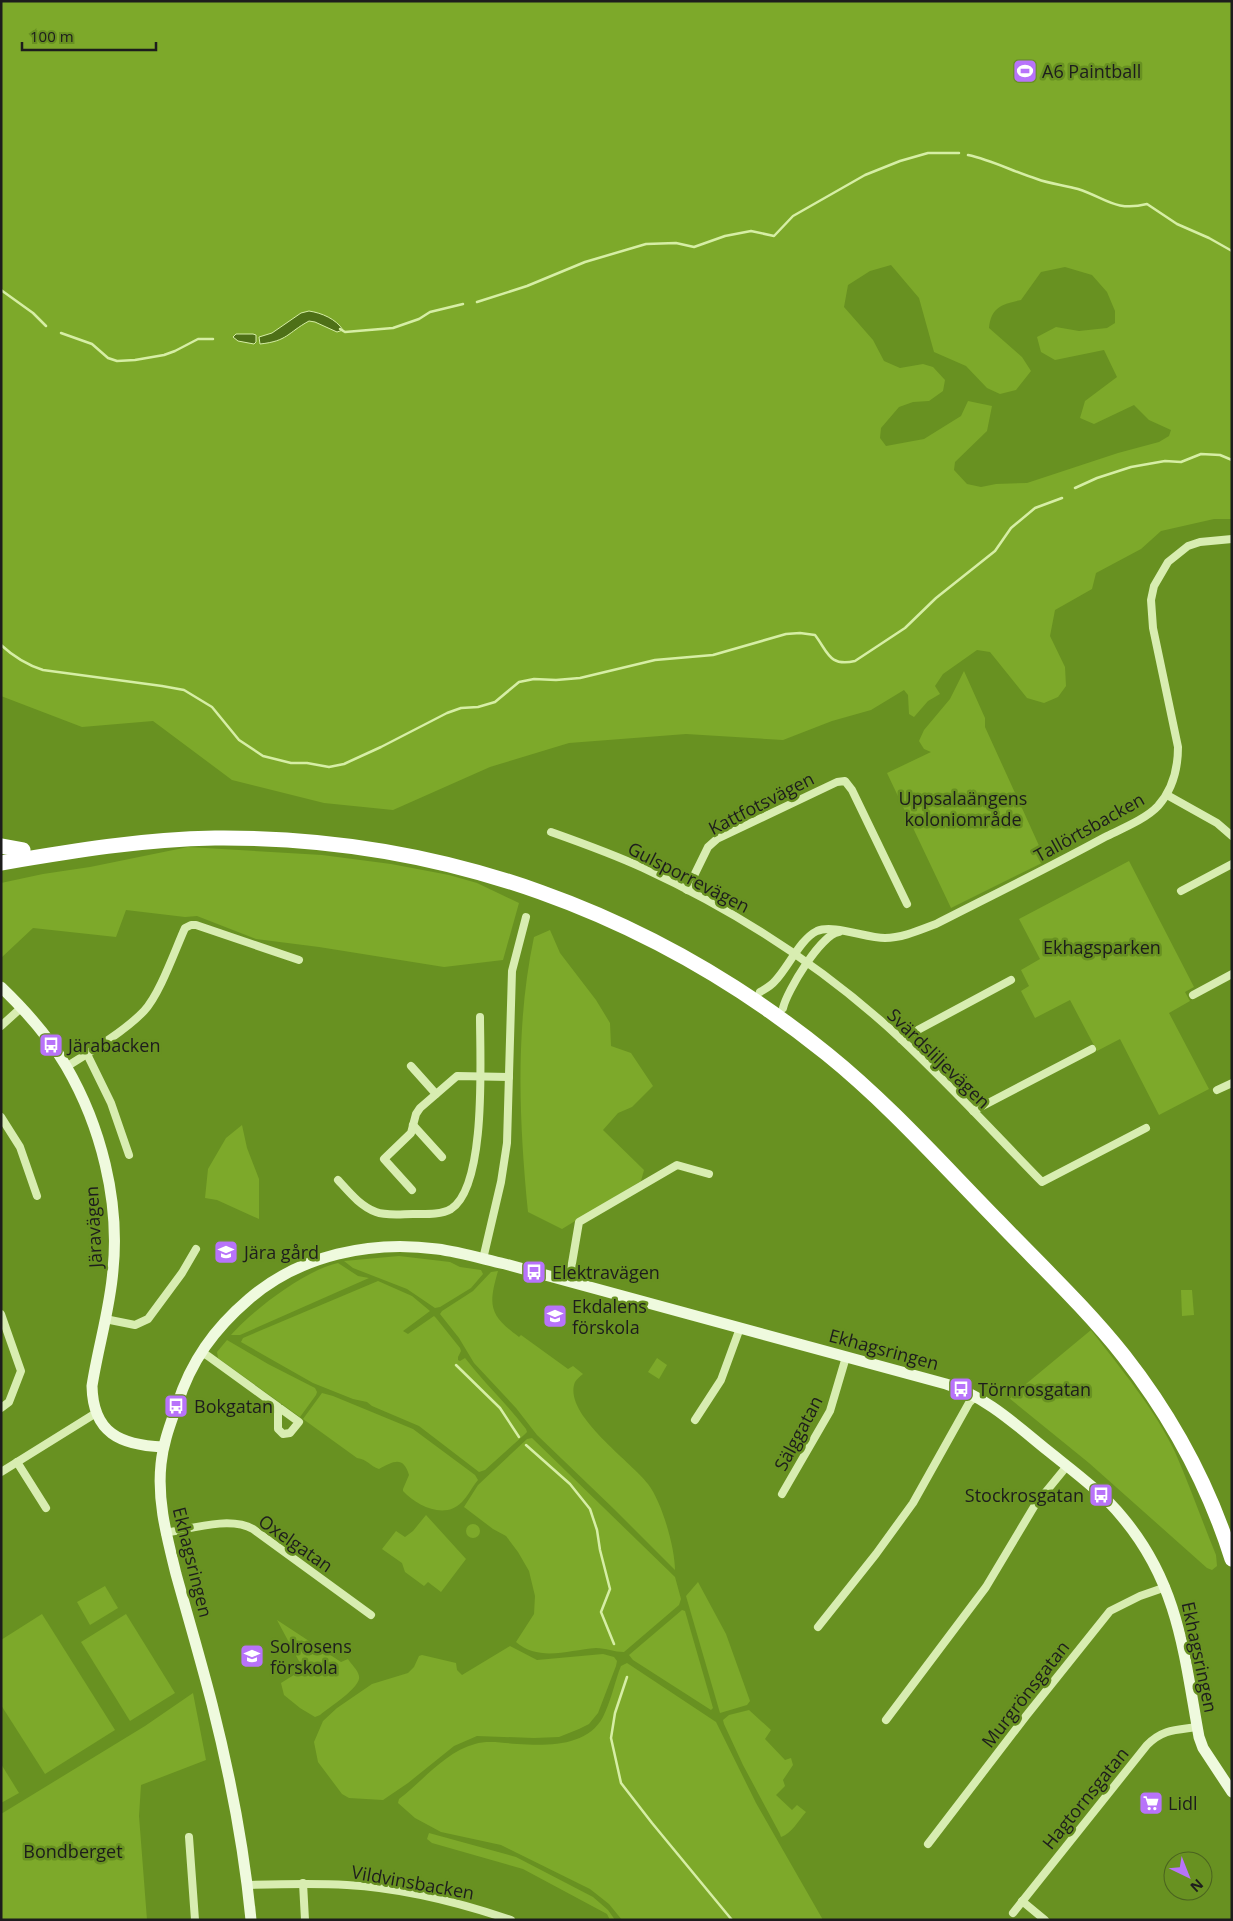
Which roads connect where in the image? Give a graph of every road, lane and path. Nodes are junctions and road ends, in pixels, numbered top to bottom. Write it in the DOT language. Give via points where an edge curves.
graph roads {
  1 [pos="1232,539"];
  2 [pos="1168,795"];
  3 [pos="551,832"];
  4 [pos="1232,836"];
  5 [pos="1,846"];
  6 [pos="24,850"];
  7 [pos="1,854"];
  8 [pos="1,863"];
  9 [pos="1232,864"];
  10 [pos="687,890"];
  11 [pos="1182,890"];
  12 [pos="907,904"];
  13 [pos="526,917"];
  14 [pos="842,931"];
  15 [pos="795,956"];
  16 [pos="299,960"];
  17 [pos="806,964"];
  18 [pos="1232,974"];
  19 [pos="1011,980"];
  20 [pos="1,987"];
  21 [pos="760,992"];
  22 [pos="1193,995"];
  23 [pos="22,1007"];
  24 [pos="783,1008"];
  25 [pos="480,1017"];
  26 [pos="1,1026"];
  27 [pos="901,1039"];
  28 [pos="1092,1049"];
  29 [pos="87,1054"];
  30 [pos="66,1066"];
  31 [pos="411,1066"];
  32 [pos="480,1076"];
  33 [pos="509,1077"];
  34 [pos="1232,1083"];
  35 [pos="1217,1090"];
  36 [pos="436,1094"];
  37 [pos="972,1111"];
  38 [pos="1,1116"];
  39 [pos="413,1125"];
  40 [pos="1146,1128"];
  41 [pos="129,1155"];
  42 [pos="442,1157"];
  43 [pos="710,1174"];
  44 [pos="338,1180"];
  45 [pos="412,1190"];
  46 [pos="37,1196"];
  47 [pos="196,1249"];
  48 [pos="483,1259"];
  49 [pos="569,1281"];
  50 [pos="1,1314"];
  51 [pos="106,1319"];
  52 [pos="740,1328"];
  53 [pos="201,1352"];
  54 [pos="846,1357"];
  55 [pos="976,1396"];
  56 [pos="278,1407"];
  57 [pos="1,1408"];
  58 [pos="96,1413"];
  59 [pos="696,1420"];
  60 [pos="163,1447"];
  61 [pos="17,1462"];
  62 [pos="1067,1466"];
  63 [pos="1,1472"];
  64 [pos="782,1494"];
  65 [pos="46,1508"];
  66 [pos="1232,1532"];
  67 [pos="165,1533"];
  68 [pos="1232,1559"];
  69 [pos="1166,1587"];
  70 [pos="371,1615"];
  71 [pos="818,1627"];
  72 [pos="886,1720"];
  73 [pos="1197,1727"];
  74 [pos="1232,1792"];
  75 [pos="189,1837"];
  76 [pos="928,1844"];
  77 [pos="303,1883"];
  78 [pos="248,1885"];
  79 [pos="1022,1901"];
  80 [pos="1013,1914"];
  81 [pos="196,1920"];
  82 [pos="251,1920"];
  83 [pos="305,1920"];
  84 [pos="511,1920"];
  85 [pos="1045,1920"];
  1 -- 2 [label="street, Tallörtsbacken" via="1188,546 1168,562 1154,586 1151,600 1154,628 1178,748 1178,765"];
  2 -- 4 [label="street"];
  2 -- 14 [label="street, Tallörtsbacken" via="1148,814 936,924 887,938"];
  3 -- 10 [label="street, Gulsporrevägen" via="643,868"];
  5 -- 6 [label="highway"];
  6 -- 7 [label="highway"];
  6 -- 21 [label="highway" via="120,836 215,829 294,831 385,842 496,868 584,898 686,946"];
  8 -- 68 [label="highway" via="159,841 243,838 328,843 414,857 482,873 542,892 652,939 728,982 830,1056 889,1110 1084,1311 1129,1363 1157,1402 1188,1455"];
  9 -- 11 [label="street"];
  10 -- 12 [label="street, Kattfotsvägen" via="708,847 717,839 845,781"];
  10 -- 15 [label="street, Gulsporrevägen" via="750,925"];
  13 -- 33 [label="street" via="512,971"];
  14 -- 15 [label="street, Tallörtsbacken" via="827,928 817,931 808,937"];
  14 -- 17 [label="street" via="827,938"];
  15 -- 17 [label="street, Gulsporrevägen"];
  15 -- 21 [label="street, Tallörtsbacken" via="775,982"];
  16 -- 29 [label="street" via="196,925 188,926 154,998 144,1011"];
  17 -- 24 [label="street" via="788,993"];
  17 -- 27 [label="street, Svärdsliljevägen" via="856,1000"];
  18 -- 22 [label="street"];
  19 -- 27 [label="street"];
  20 -- 23 [label="street, Järavägen"];
  21 -- 24 [label="highway"];
  23 -- 26 [label="street"];
  23 -- 30 [label="street, Järavägen"];
  24 -- 66 [label="highway" via="880,1088 1113,1330 1141,1364 1180,1424 1211,1481"];
  25 -- 32 [label="street"];
  27 -- 37 [label="street, Svärdsliljevägen"];
  28 -- 37 [label="street"];
  29 -- 30 [label="street"];
  29 -- 41 [label="street" via="111,1103"];
  30 -- 51 [label="street, Järavägen" via="96,1130 109,1182 114,1269"];
  31 -- 36 [label="street"];
  32 -- 33 [label="street"];
  32 -- 36 [label="street" via="457,1076"];
  32 -- 44 [label="street" via="477,1147 472,1171 462,1198 450,1210 426,1214 376,1212 358,1201"];
  33 -- 48 [label="street" via="507,1143"];
  34 -- 35 [label="street"];
  36 -- 39 [label="street" via="416,1114"];
  37 -- 40 [label="street, Svärdsliljevägen" via="1042,1182"];
  38 -- 46 [label="street" via="20,1147"];
  39 -- 42 [label="street"];
  39 -- 45 [label="street" via="411,1134 384,1159"];
  43 -- 49 [label="street" via="677,1165 579,1222"];
  47 -- 51 [label="street" via="148,1319 135,1325"];
  48 -- 49 [label="street, Ekhagsringen"];
  48 -- 53 [label="street, Ekhagsringen" via="439,1249 404,1246 372,1247 337,1254 286,1274 256,1294 236,1311"];
  49 -- 52 [label="street, Ekhagsringen"];
  50 -- 57 [label="street" via="21,1371 9,1402"];
  51 -- 58 [label="street, Järavägen" via="92,1386"];
  52 -- 54 [label="street, Ekhagsringen"];
  52 -- 59 [label="street" via="721,1380"];
  53 -- 56 [label="street"];
  53 -- 60 [label="street, Ekhagsringen" via="184,1383"];
  54 -- 55 [label="street, Ekhagsringen" via="961,1388"];
  54 -- 64 [label="street, Sälggatan" via="830,1412"];
  55 -- 62 [label="street, Ekhagsringen"];
  55 -- 71 [label="street" via="912,1503"];
  58 -- 60 [label="street, Järavägen" via="117,1437 136,1444"];
  58 -- 61 [label="street"];
  60 -- 67 [label="street, Ekhagsringen" via="160,1485"];
  61 -- 63 [label="street"];
  61 -- 65 [label="street"];
  62 -- 69 [label="street, Ekhagsringen" via="1122,1516 1139,1538"];
  62 -- 72 [label="street" via="1035,1505 986,1587"];
  67 -- 70 [label="street, Oxelgatan" via="230,1522 242,1524"];
  67 -- 78 [label="street, Ekhagsringen" via="228,1768"];
  69 -- 73 [label="street, Ekhagsringen" via="1178,1626"];
  69 -- 76 [label="street, Murgrönsgatan" via="1110,1611"];
  73 -- 74 [label="street, Ekhagsringen" via="1204,1748"];
  73 -- 79 [label="street, Hagtornsgatan" via="1156,1736"];
  75 -- 81 [label="street"];
  77 -- 78 [label="street, Vildvinsbacken"];
  77 -- 83 [label="street"];
  77 -- 84 [label="street, Vildvinsbacken" via="385,1889"];
  78 -- 82 [label="street, Ekhagsringen"];
  79 -- 80 [label="street, Hagtornsgatan"];
  79 -- 85 [label="street"];
}
